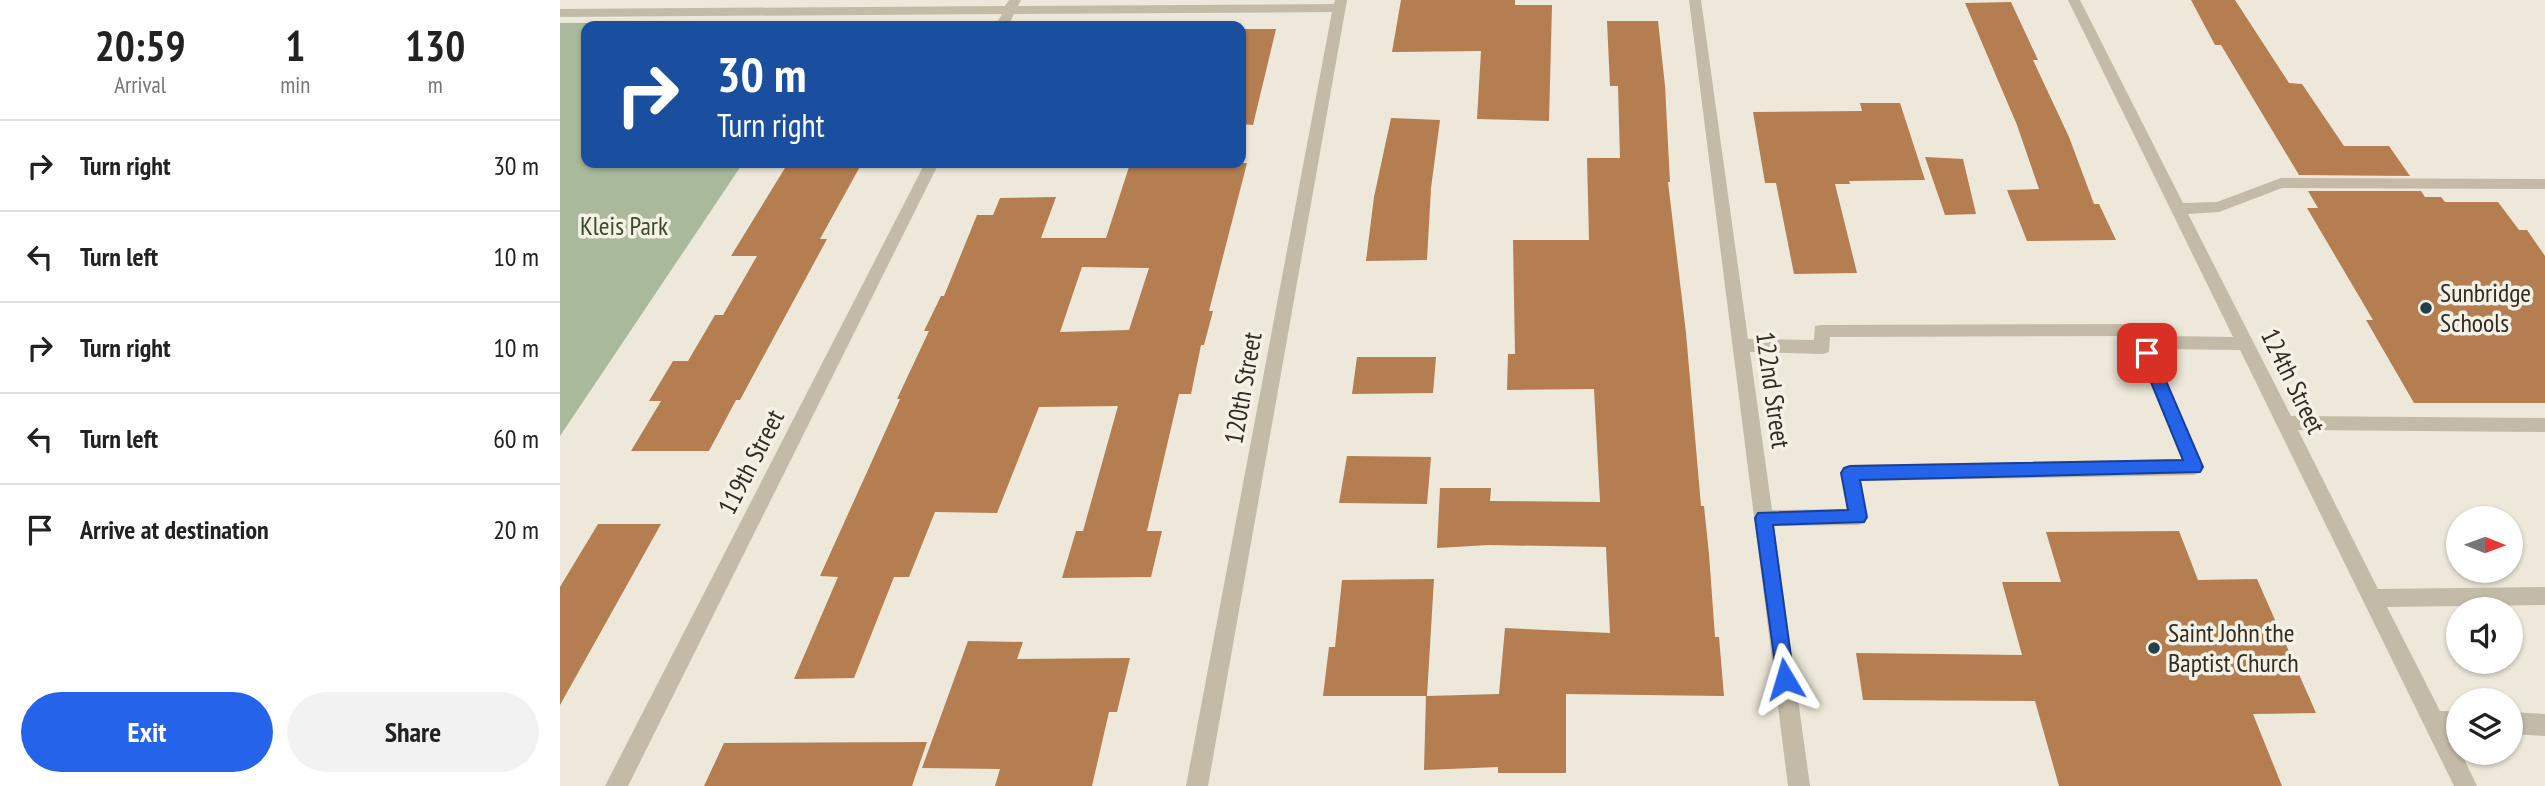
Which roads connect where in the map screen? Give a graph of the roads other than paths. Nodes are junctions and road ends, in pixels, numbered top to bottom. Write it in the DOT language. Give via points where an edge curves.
graph roads {
  1 [pos="663,0"];
  2 [pos="1695,0"];
  3 [pos="2074,0"];
  4 [pos="1013,4"];
  5 [pos="1340,4"];
  6 [pos="653,12"];
  7 [pos="560,13"];
  8 [pos="1004,21"];
  9 [pos="929,168"];
  10 [pos="2545,184"];
  11 [pos="2178,209"];
  12 [pos="2137,330"];
  13 [pos="2246,344"];
  14 [pos="1741,345"];
  15 [pos="2285,423"];
  16 [pos="2545,425"];
  17 [pos="1764,518"];
  18 [pos="2545,596"];
  19 [pos="2372,598"];
  20 [pos="2433,721"];
  21 [pos="2446,722"];
  22 [pos="2523,724"];
  23 [pos="2545,725"];
  24 [pos="616,786"];
  25 [pos="1197,786"];
  26 [pos="1799,786"];
  27 [pos="2466,786"];
  1 -- 6 [label="street"];
  2 -- 14 [label="street, 122nd Street"];
  3 -- 11 [label="street, 124th Street"];
  4 -- 5 [label="street"];
  4 -- 6 [label="street"];
  4 -- 8 [label="street"];
  5 -- 25 [label="street, 120th Street"];
  6 -- 7 [label="street"];
  9 -- 24 [label="street, 119th Street"];
  10 -- 11 [label="street" via="2281,183 2218,207"];
  11 -- 13 [label="street, 124th Street"];
  12 -- 13 [label="street" via="2164,342"];
  12 -- 14 [label="street" via="1821,331 1824,347"];
  12 -- 17 [label="street" via="2194,467 1850,473 1858,517"];
  13 -- 15 [label="street, 124th Street"];
  14 -- 17 [label="street, 122nd Street"];
  15 -- 16 [label="street"];
  15 -- 19 [label="street, 124th Street"];
  17 -- 26 [label="street, 122nd Street"];
  18 -- 19 [label="street"];
  19 -- 20 [label="street, 124th Street"];
  20 -- 21 [label="street"];
  20 -- 27 [label="street, 124th Street"];
  22 -- 23 [label="street"];
}
